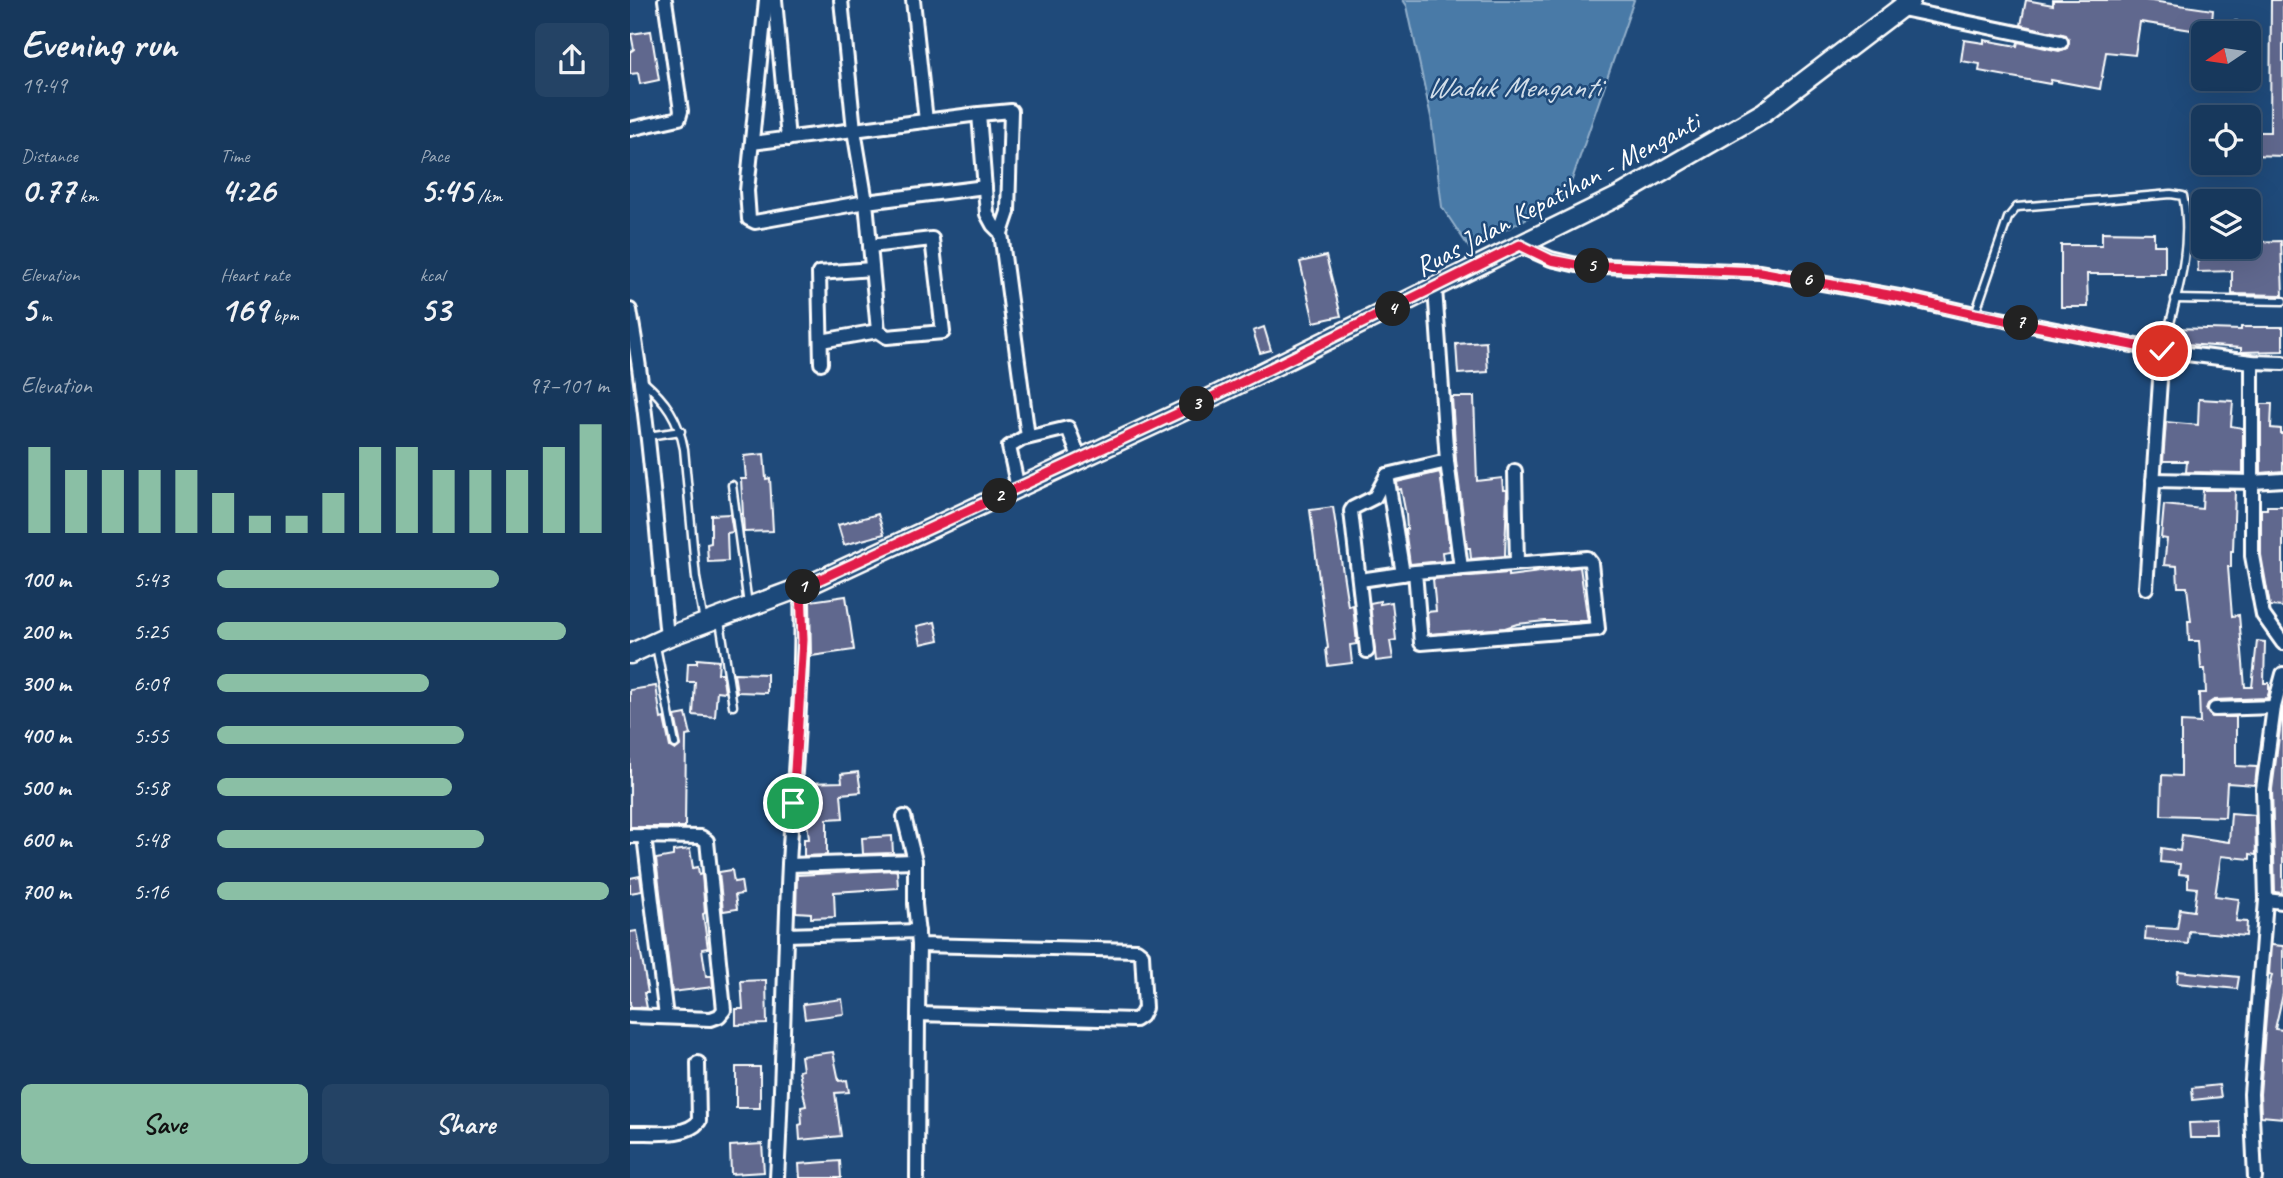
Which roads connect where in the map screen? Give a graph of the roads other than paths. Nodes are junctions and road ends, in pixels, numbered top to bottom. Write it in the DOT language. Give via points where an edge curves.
graph roads {
  1 [pos="665,0"];
  2 [pos="766,0"];
  3 [pos="775,0"];
  4 [pos="841,0"];
  5 [pos="913,0"];
  6 [pos="1907,4"];
  7 [pos="2061,42"];
  8 [pos="979,114"];
  9 [pos="926,121"];
  10 [pos="630,130"];
  11 [pos="854,130"];
  12 [pos="788,139"];
  13 [pos="752,143"];
  14 [pos="985,187"];
  15 [pos="866,202"];
  16 [pos="1000,233"];
  17 [pos="1520,245"];
  18 [pos="870,246"];
  19 [pos="873,269"];
  20 [pos="1435,288"];
  21 [pos="2175,299"];
  22 [pos="2283,301"];
  23 [pos="630,310"];
  24 [pos="1975,314"];
  25 [pos="878,331"];
  26 [pos="821,341"];
  27 [pos="2162,351"];
  28 [pos="2252,362"];
  29 [pos="821,363"];
  30 [pos="2283,363"];
  31 [pos="643,381"];
  32 [pos="681,431"];
  33 [pos="646,436"];
  34 [pos="1028,437"];
  35 [pos="1080,459"];
  36 [pos="1447,461"];
  37 [pos="1515,471"];
  38 [pos="1387,475"];
  39 [pos="2153,480"];
  40 [pos="2283,480"];
  41 [pos="2253,482"];
  42 [pos="732,485"];
  43 [pos="1018,488"];
  44 [pos="1517,563"];
  45 [pos="1461,568"];
  46 [pos="1409,573"];
  47 [pos="1360,580"];
  48 [pos="801,588"];
  49 [pos="2146,588"];
  50 [pos="748,608"];
  51 [pos="712,622"];
  52 [pos="661,640"];
  53 [pos="2283,643"];
  54 [pos="1367,651"];
  55 [pos="630,654"];
  56 [pos="2283,674"];
  57 [pos="733,706"];
  58 [pos="2274,707"];
  59 [pos="2215,709"];
  60 [pos="675,744"];
  61 [pos="904,817"];
  62 [pos="630,836"];
  63 [pos="644,836"];
  64 [pos="915,861"];
  65 [pos="789,865"];
  66 [pos="2266,900"];
  67 [pos="2283,902"];
  68 [pos="918,930"];
  69 [pos="786,935"];
  70 [pos="919,945"];
  71 [pos="918,1014"];
  72 [pos="630,1016"];
  73 [pos="666,1017"];
  74 [pos="698,1063"];
  75 [pos="630,1132"];
  76 [pos="777,1178"];
  77 [pos="917,1178"];
  78 [pos="2256,1178"];
  1 -- 10 [label="street" via="681,111 673,121"];
  2 -- 13 [label="street"];
  3 -- 12 [label="street"];
  4 -- 11 [label="street"];
  5 -- 9 [label="street"];
  6 -- 7 [label="street"];
  6 -- 17 [label="main road, Ruas Jalan Kepatihan - Menganti" via="1764,113 1619,196"];
  8 -- 9 [label="street"];
  8 -- 14 [label="street"];
  8 -- 16 [label="street" via="1011,111 1008,212"];
  9 -- 11 [label="street"];
  11 -- 12 [label="street"];
  11 -- 15 [label="street"];
  12 -- 13 [label="street"];
  13 -- 15 [label="street" via="749,219 755,222"];
  14 -- 15 [label="street"];
  14 -- 16 [label="street" via="987,214"];
  15 -- 18 [label="street"];
  16 -- 34 [label="street"];
  17 -- 20 [label="main road, Ruas Jalan Kepatihan - Menganti"];
  17 -- 24 [label="street" via="1551,260 1577,265 1760,272"];
  18 -- 19 [label="street"];
  18 -- 25 [label="street" via="932,239 943,332 887,337"];
  19 -- 25 [label="street"];
  19 -- 26 [label="street" via="819,272"];
  20 -- 35 [label="main road, Ruas Jalan Kepatihan - Menganti"];
  20 -- 36 [label="street"];
  21 -- 22 [label="lane"];
  21 -- 24 [label="lane" via="2184,252 2185,207 2183,197 2171,194 2017,207 2008,218"];
  21 -- 27 [label="lane"];
  23 -- 31 [label="street"];
  24 -- 27 [label="street"];
  25 -- 26 [label="street"];
  26 -- 29 [label="street"];
  27 -- 28 [label="street"];
  27 -- 39 [label="street"];
  28 -- 30 [label="street"];
  28 -- 41 [label="street"];
  31 -- 32 [label="lane" via="670,407"];
  31 -- 33 [label="street"];
  32 -- 33 [label="lane"];
  32 -- 51 [label="lane" via="696,578"];
  33 -- 52 [label="street"];
  34 -- 35 [label="street" via="1068,428"];
  34 -- 43 [label="street" via="1009,447"];
  35 -- 43 [label="main road, Ruas Jalan Kepatihan - Menganti"];
  36 -- 38 [label="street"];
  36 -- 45 [label="street"];
  37 -- 44 [label="street"];
  38 -- 46 [label="street"];
  38 -- 47 [label="street" via="1375,496 1351,511"];
  39 -- 41 [label="street"];
  39 -- 49 [label="street"];
  40 -- 41 [label="street"];
  41 -- 53 [label="street" via="2256,580 2263,615"];
  42 -- 50 [label="lane"];
  43 -- 48 [label="main road, Ruas Jalan Kepatihan - Menganti"];
  44 -- 45 [label="street"];
  44 -- 46 [label="street" via="1590,559 1598,629 1421,643"];
  45 -- 46 [label="street"];
  46 -- 47 [label="street"];
  47 -- 54 [label="street"];
  48 -- 50 [label="main road, Ruas Jalan Kepatihan - Menganti"];
  48 -- 65 [label="street" via="803,640"];
  50 -- 51 [label="main road, Ruas Jalan Kepatihan - Menganti"];
  51 -- 52 [label="main road, Ruas Jalan Kepatihan - Menganti"];
  51 -- 57 [label="lane"];
  52 -- 55 [label="main road, Ruas Jalan Kepatihan - Menganti"];
  52 -- 60 [label="lane"];
  56 -- 58 [label="street"];
  58 -- 59 [label="street"];
  58 -- 66 [label="street" via="2263,789"];
  61 -- 64 [label="street"];
  62 -- 63 [label="street"];
  63 -- 73 [label="street"];
  63 -- 73 [label="street" via="708,841 724,1010 710,1019"];
  64 -- 65 [label="street"];
  64 -- 68 [label="street"];
  65 -- 69 [label="street"];
  66 -- 67 [label="street"];
  66 -- 78 [label="street" via="2251,1094"];
  68 -- 69 [label="street"];
  68 -- 70 [label="street"];
  69 -- 76 [label="street"];
  70 -- 71 [label="street"];
  70 -- 71 [label="street" via="1137,950 1142,954 1145,1008 1135,1020"];
  71 -- 77 [label="street"];
  72 -- 73 [label="street"];
  74 -- 75 [label="street" via="699,1121 694,1128"];
}
